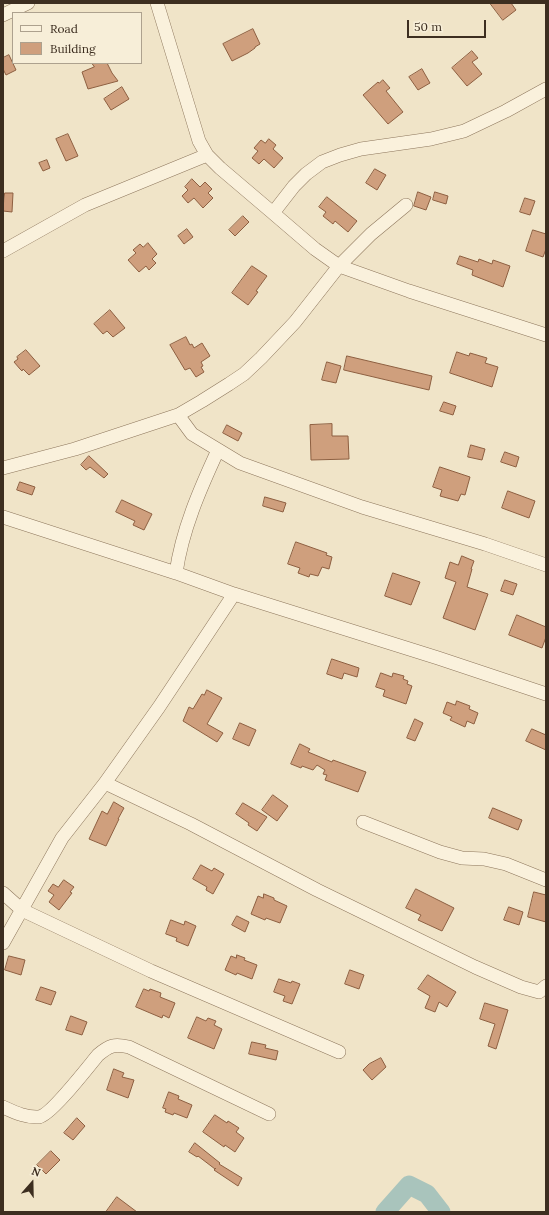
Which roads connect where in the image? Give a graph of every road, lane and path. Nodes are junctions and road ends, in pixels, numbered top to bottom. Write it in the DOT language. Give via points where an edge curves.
graph roads {
  1 [pos="28,3"];
  2 [pos="157,3"];
  3 [pos="3,15"];
  4 [pos="546,89"];
  5 [pos="207,155"];
  6 [pos="406,205"];
  7 [pos="273,213"];
  8 [pos="3,250"];
  9 [pos="339,266"];
  10 [pos="546,334"];
  11 [pos="178,414"];
  12 [pos="218,450"];
  13 [pos="3,468"];
  14 [pos="3,516"];
  15 [pos="546,565"];
  16 [pos="176,573"];
  17 [pos="234,594"];
  18 [pos="546,694"];
  19 [pos="105,783"];
  20 [pos="363,822"];
  21 [pos="546,880"];
  22 [pos="3,893"];
  23 [pos="22,910"];
  24 [pos="3,943"];
  25 [pos="546,986"];
  26 [pos="339,1052"];
  27 [pos="3,1107"];
  28 [pos="269,1114"];
  1 -- 3 [label="street"];
  2 -- 5 [label="street" via="199,141"];
  4 -- 7 [label="street" via="464,131 431,139 362,149 322,162 294,186"];
  5 -- 7 [label="street"];
  5 -- 8 [label="street" via="85,205"];
  6 -- 9 [label="street" via="371,234"];
  7 -- 9 [label="street"];
  9 -- 10 [label="street"];
  9 -- 11 [label="street" via="295,322 244,374"];
  11 -- 12 [label="street" via="192,434"];
  11 -- 13 [label="street" via="75,449"];
  12 -- 15 [label="street" via="240,463 362,507"];
  12 -- 16 [label="street" via="201,488 179,551"];
  14 -- 16 [label="street"];
  16 -- 17 [label="street"];
  17 -- 18 [label="street"];
  17 -- 19 [label="street"];
  19 -- 23 [label="street" via="62,838"];
  19 -- 25 [label="street" via="475,967 539,992"];
  20 -- 21 [label="street" via="440,852 506,864"];
  22 -- 23 [label="street"];
  23 -- 24 [label="street"];
  23 -- 26 [label="street" via="151,971"];
  27 -- 28 [label="street" via="21,1115 40,1117 51,1110 98,1055 116,1045 129,1047"];
}
